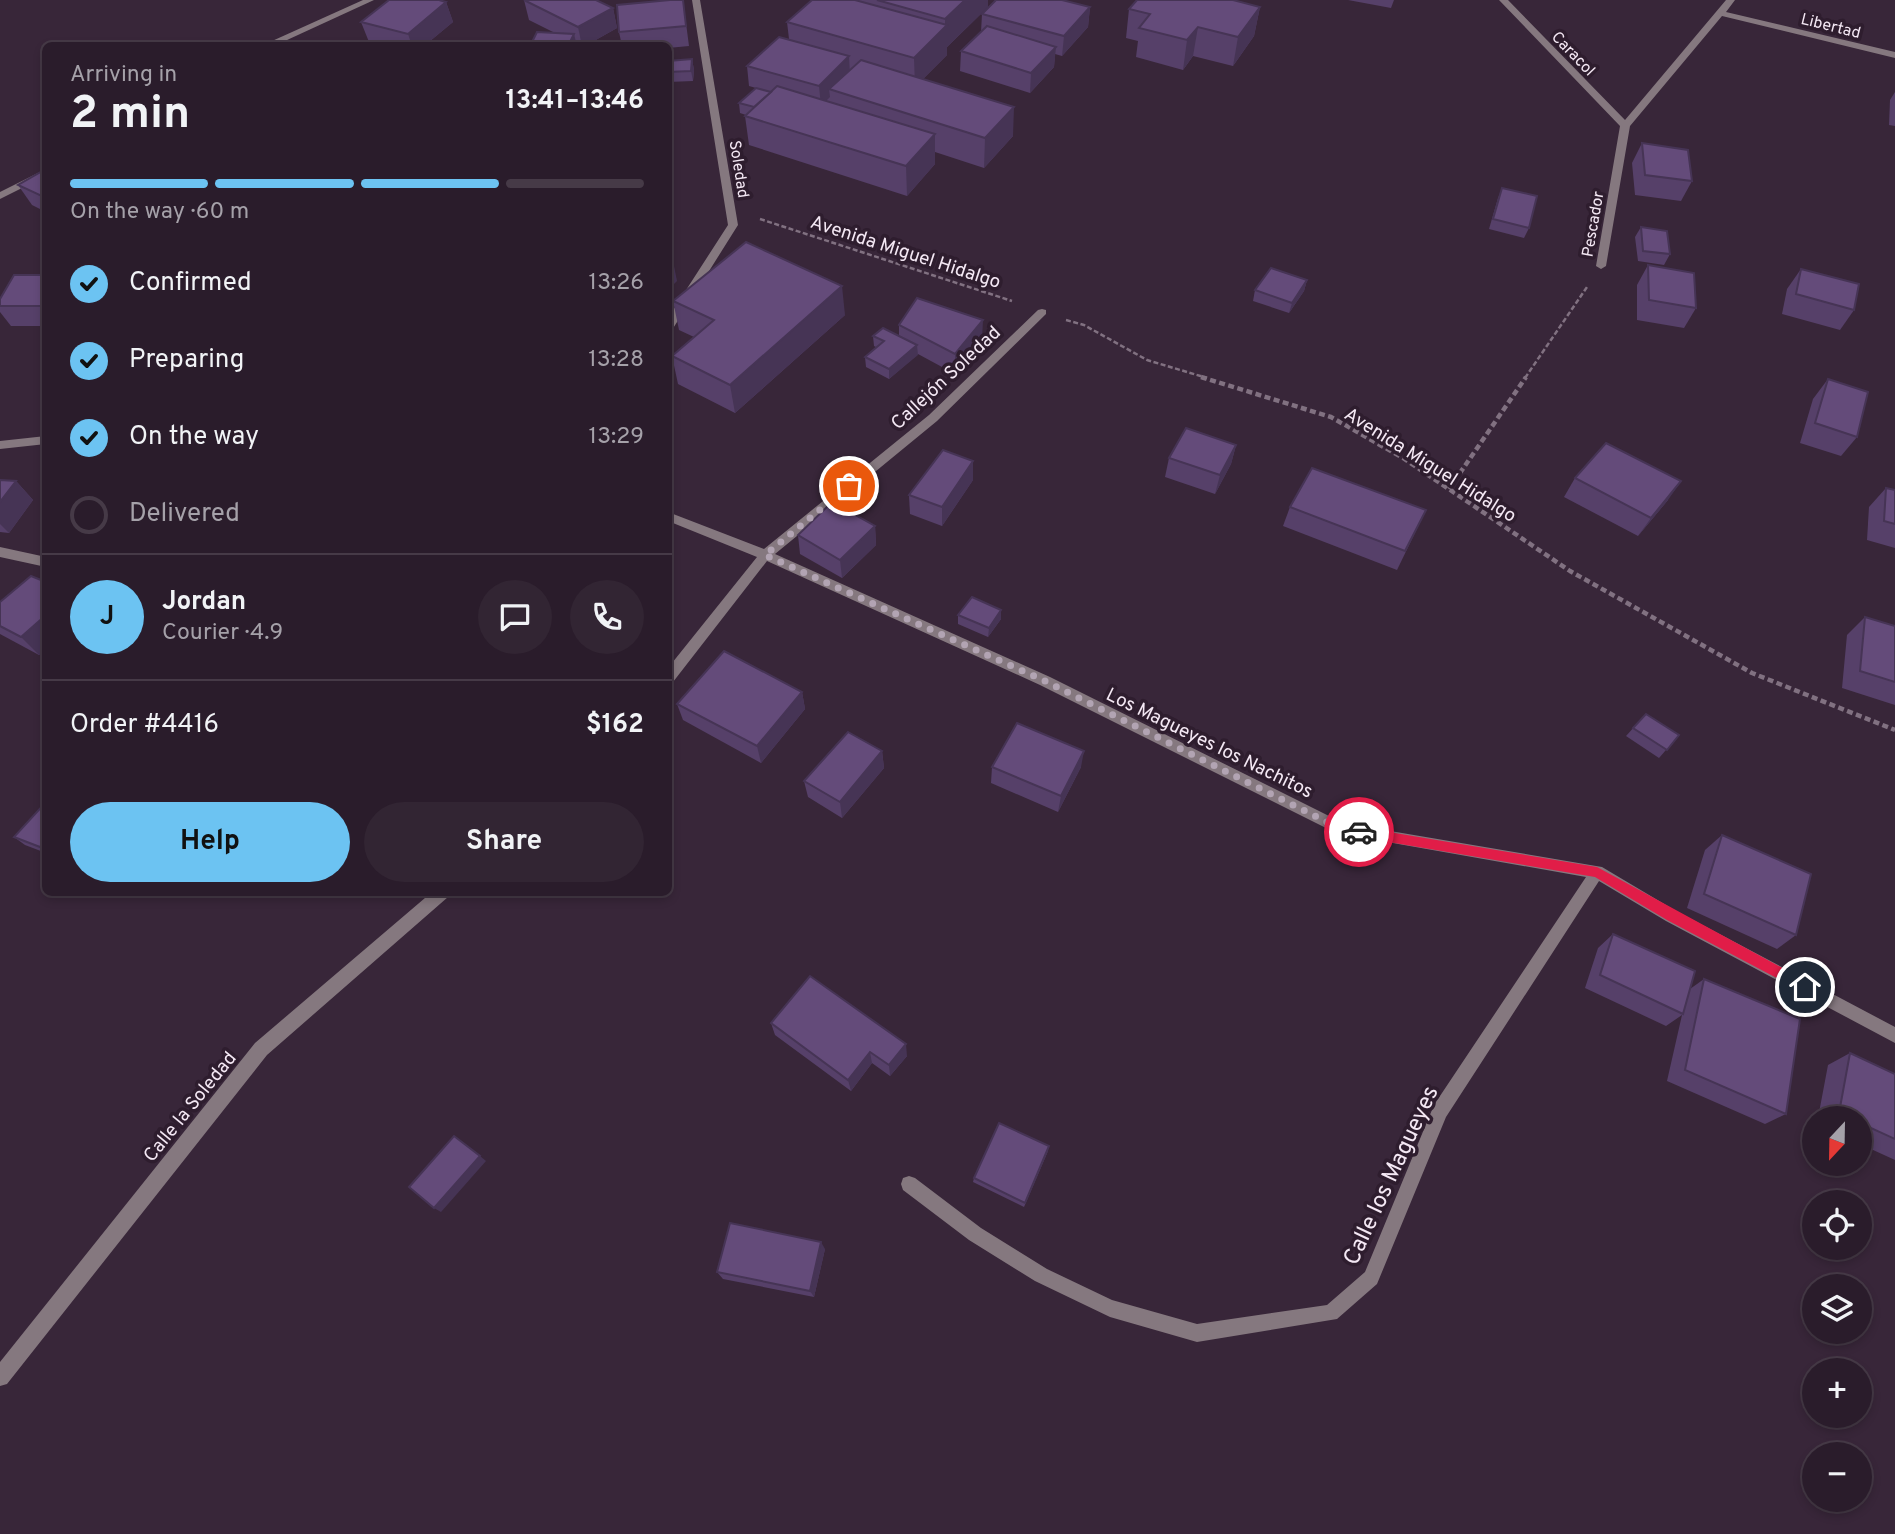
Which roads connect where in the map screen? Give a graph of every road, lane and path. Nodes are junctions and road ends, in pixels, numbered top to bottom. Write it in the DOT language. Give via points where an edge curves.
graph roads {
  1 [pos="370,0"];
  2 [pos="696,0"];
  3 [pos="1503,0"];
  4 [pos="1731,0"];
  5 [pos="1720,13"];
  6 [pos="274,42"];
  7 [pos="1895,55"];
  8 [pos="1625,126"];
  9 [pos="42,174"];
  10 [pos="0,196"];
  11 [pos="730,209"];
  12 [pos="1601,266"];
  13 [pos="1042,312"];
  14 [pos="672,321"];
  15 [pos="42,440"];
  16 [pos="0,445"];
  17 [pos="1449,489"];
  18 [pos="672,518"];
  19 [pos="0,552"];
  20 [pos="765,555"];
  21 [pos="42,561"];
  22 [pos="672,672"];
  23 [pos="1895,730"];
  24 [pos="1597,872"];
  25 [pos="438,896"];
  26 [pos="1895,1035"];
  27 [pos="909,1184"];
  28 [pos="0,1377"];
  1 -- 6 [label="street"];
  2 -- 11 [label="street, Soledad"];
  3 -- 8 [label="street, Caracol"];
  4 -- 5 [label="street"];
  5 -- 7 [label="street, Libertad"];
  5 -- 8 [label="street"];
  8 -- 12 [label="street, Pescador"];
  9 -- 10 [label="street"];
  11 -- 13 [label="path, Avenida Miguel Hidalgo"];
  11 -- 14 [label="street, Soledad" via="733,225"];
  12 -- 17 [label="path, Pescador"];
  13 -- 17 [label="path, Avenida Miguel Hidalgo" via="1084,325 1147,360 1331,418"];
  13 -- 20 [label="street, Callejón Soledad" via="933,418"];
  15 -- 16 [label="street"];
  17 -- 23 [label="path, Avenida Miguel Hidalgo" via="1570,571 1752,673"];
  18 -- 20 [label="street, Los Magueyes los Nachitos"];
  19 -- 21 [label="street"];
  20 -- 22 [label="street, Callejón Soledad"];
  20 -- 24 [label="street, Los Magueyes los Nachitos" via="1045,681 1341,829"];
  24 -- 26 [label="street, Los Magueyes los Nachitos"];
  24 -- 27 [label="street, Calle los Magueyes" via="1440,1111 1371,1278 1331,1313 1197,1333 1110,1308 975,1234"];
  25 -- 28 [label="street, Calle la Soledad" via="261,1049"];
}
